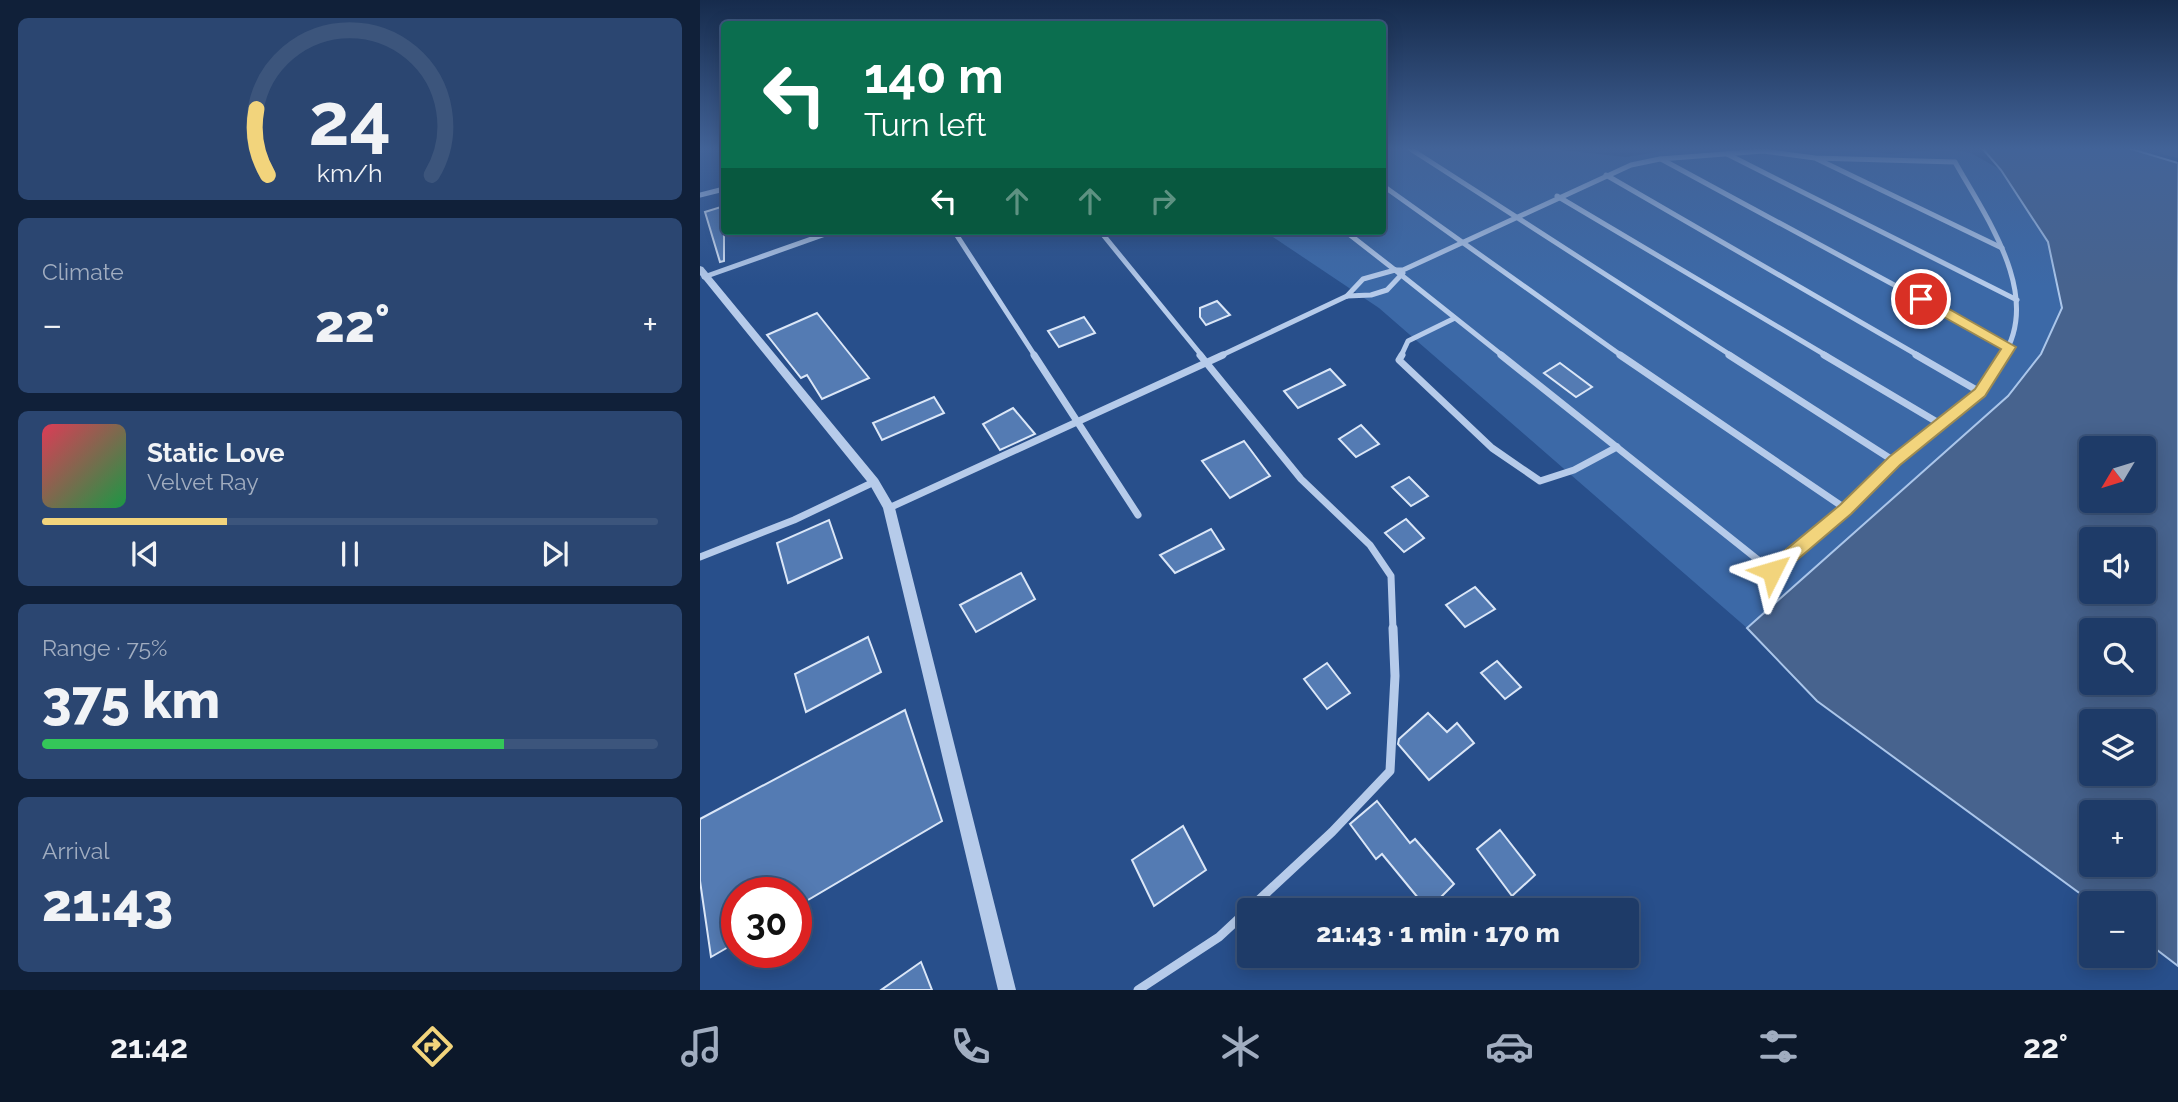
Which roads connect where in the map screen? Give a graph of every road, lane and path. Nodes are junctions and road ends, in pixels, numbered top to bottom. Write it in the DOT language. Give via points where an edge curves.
graph roads {
  1 [pos="1395,194"];
  2 [pos="1480,194"];
  3 [pos="1561,194"];
  4 [pos="1639,194"];
  5 [pos="1725,194"];
  6 [pos="1806,194"];
  7 [pos="1890,194"];
  8 [pos="1973,194"];
  9 [pos="1557,196"];
  10 [pos="1515,217"];
  11 [pos="822,235"];
  12 [pos="957,235"];
  13 [pos="1103,235"];
  14 [pos="1350,235"];
  15 [pos="1462,242"];
  16 [pos="2002,248"];
  17 [pos="1400,272"];
  18 [pos="702,273"];
  19 [pos="1347,296"];
  20 [pos="2017,300"];
  21 [pos="1455,318"];
  22 [pos="2009,347"];
  23 [pos="1209,362"];
  24 [pos="1980,392"];
  25 [pos="1077,424"];
  26 [pos="1942,425"];
  27 [pos="1617,447"];
  28 [pos="1894,461"];
  29 [pos="874,482"];
  30 [pos="889,508"];
  31 [pos="1846,509"];
  32 [pos="1138,516"];
  33 [pos="700,557"];
  34 [pos="1007,990"];
  35 [pos="1138,990"];
  1 -- 15 [label="street"];
  2 -- 10 [label="street"];
  3 -- 9 [label="street"];
  4 -- 24 [label="street"];
  5 -- 22 [label="street"];
  6 -- 20 [label="street"];
  7 -- 16 [label="street"];
  8 -- 16 [label="street"];
  9 -- 10 [label="street"];
  9 -- 26 [label="street"];
  10 -- 15 [label="street"];
  10 -- 28 [label="street"];
  11 -- 18 [label="street"];
  12 -- 25 [label="street"];
  13 -- 23 [label="street"];
  14 -- 17 [label="street"];
  15 -- 17 [label="street"];
  15 -- 31 [label="street"];
  16 -- 20 [label="street"];
  17 -- 19 [label="street" via="1388,270 1354,284"];
  17 -- 19 [label="street" via="1395,284 1368,296"];
  17 -- 21 [label="street"];
  18 -- 29 [label="street"];
  19 -- 23 [label="street"];
  20 -- 22 [label="street"];
  21 -- 27 [label="street"];
  21 -- 27 [label="street" via="1408,341 1399,360 1492,448 1540,481 1574,470"];
  22 -- 24 [label="street"];
  23 -- 25 [label="street"];
  23 -- 35 [label="street" via="1301,480 1370,545 1391,576 1395,676 1390,771 1219,937"];
  24 -- 26 [label="street"];
  25 -- 30 [label="street"];
  25 -- 32 [label="street"];
  26 -- 28 [label="street"];
  27 -- 31 [label="street" via="1772,571"];
  28 -- 31 [label="street"];
  29 -- 30 [label="street"];
  29 -- 33 [label="street"];
  30 -- 34 [label="street"];
}
